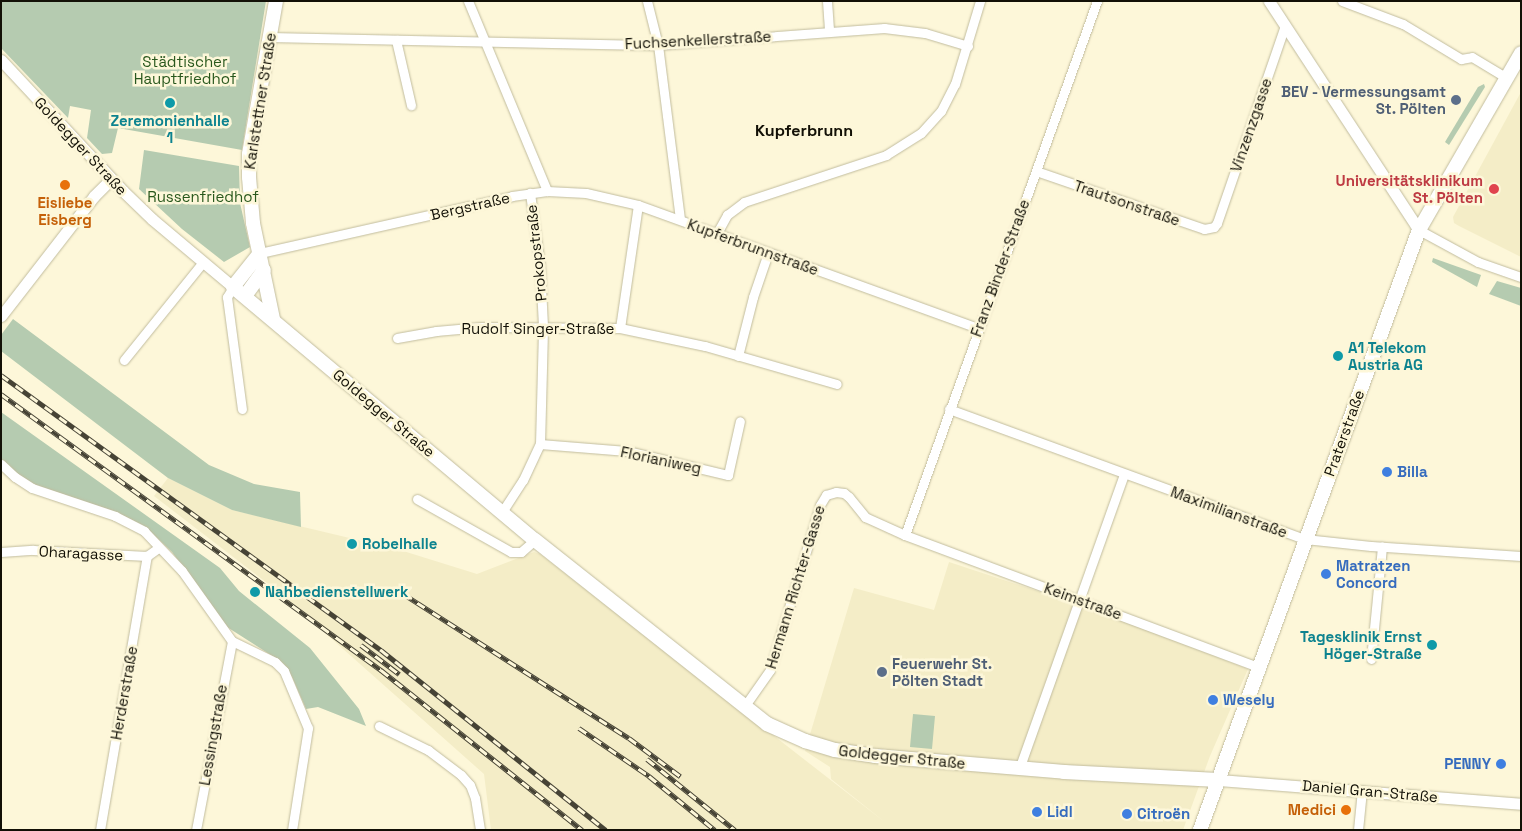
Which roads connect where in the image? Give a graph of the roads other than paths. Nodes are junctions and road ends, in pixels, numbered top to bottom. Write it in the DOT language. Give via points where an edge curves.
graph roads {
  1 [pos="276,1"];
  2 [pos="468,1"];
  3 [pos="647,1"];
  4 [pos="827,1"];
  5 [pos="980,1"];
  6 [pos="1097,1"];
  7 [pos="1269,1"];
  8 [pos="1342,1"];
  9 [pos="1285,26"];
  10 [pos="829,32"];
  11 [pos="269,37"];
  12 [pos="396,40"];
  13 [pos="484,42"];
  14 [pos="658,45"];
  15 [pos="968,46"];
  16 [pos="1521,52"];
  17 [pos="1,60"];
  18 [pos="1505,77"];
  19 [pos="411,105"];
  20 [pos="1036,171"];
  21 [pos="110,179"];
  22 [pos="547,191"];
  23 [pos="530,193"];
  24 [pos="638,205"];
  25 [pos="680,219"];
  26 [pos="1218,223"];
  27 [pos="1419,230"];
  28 [pos="717,233"];
  29 [pos="260,253"];
  30 [pos="768,253"];
  31 [pos="203,262"];
  32 [pos="264,270"];
  33 [pos="1521,278"];
  34 [pos="233,287"];
  35 [pos="245,296"];
  36 [pos="3,314"];
  37 [pos="272,319"];
  38 [pos="543,326"];
  39 [pos="620,328"];
  40 [pos="978,328"];
  41 [pos="397,338"];
  42 [pos="738,356"];
  43 [pos="124,360"];
  44 [pos="837,384"];
  45 [pos="242,408"];
  46 [pos="949,409"];
  47 [pos="740,422"];
  48 [pos="540,444"];
  49 [pos="1,464"];
  50 [pos="1124,474"];
  51 [pos="417,499"];
  52 [pos="502,512"];
  53 [pos="905,535"];
  54 [pos="1305,539"];
  55 [pos="535,540"];
  56 [pos="1382,547"];
  57 [pos="158,548"];
  58 [pos="1,552"];
  59 [pos="147,556"];
  60 [pos="1521,556"];
  61 [pos="1080,600"];
  62 [pos="232,641"];
  63 [pos="1371,659"];
  64 [pos="1260,668"];
  65 [pos="744,707"];
  66 [pos="379,726"];
  67 [pos="1019,769"];
  68 [pos="1218,780"];
  69 [pos="1362,790"];
  70 [pos="1521,804"];
  71 [pos="100,830"];
  72 [pos="196,830"];
  73 [pos="292,830"];
  74 [pos="480,830"];
  75 [pos="1200,830"];
  76 [pos="1358,830"];
  1 -- 11 [label="main road, Karlstettner Straße"];
  2 -- 13 [label="street, Prokopstraße"];
  3 -- 14 [label="street, Kupferbrunnstraße"];
  4 -- 10 [label="street"];
  5 -- 15 [label="street"];
  6 -- 20 [label="street, Franz Binder-Straße"];
  7 -- 9 [label="street"];
  8 -- 18 [label="street" via="1403,24 1462,59 1472,58"];
  9 -- 26 [label="street, Vinzenzgasse"];
  9 -- 27 [label="street"];
  10 -- 14 [label="street, Fuchsenkellerstraße"];
  10 -- 15 [label="street, Fuchsenkellerstraße" via="884,28 925,33"];
  11 -- 12 [label="street, Fuchsenkellerstraße"];
  11 -- 29 [label="main road, Karlstettner Straße" via="249,162 250,198"];
  12 -- 13 [label="street, Fuchsenkellerstraße"];
  12 -- 19 [label="street"];
  13 -- 14 [label="street, Fuchsenkellerstraße"];
  13 -- 22 [label="street, Prokopstraße"];
  14 -- 25 [label="street, Kupferbrunnstraße"];
  15 -- 28 [label="street" via="955,84 941,111 921,133 886,155 744,202 727,215"];
  16 -- 18 [label="main road, Praterstraße"];
  17 -- 21 [label="street, Goldegger Straße"];
  18 -- 27 [label="main road, Praterstraße"];
  20 -- 26 [label="street, Trautsonstraße" via="1204,229"];
  20 -- 40 [label="street, Franz Binder-Straße"];
  21 -- 31 [label="street, Goldegger Straße"];
  21 -- 36 [label="street"];
  22 -- 23 [label="street, Bergstraße"];
  22 -- 24 [label="street, Bergstraße" via="586,194"];
  23 -- 29 [label="street, Bergstraße"];
  23 -- 38 [label="street, Prokopstraße" via="540,266"];
  24 -- 25 [label="street, Bergstraße"];
  24 -- 39 [label="street"];
  25 -- 28 [label="street, Kupferbrunnstraße"];
  27 -- 33 [label="street" via="1478,262"];
  27 -- 54 [label="main road, Praterstraße"];
  28 -- 30 [label="street, Kupferbrunnstraße"];
  29 -- 32 [label="main road, Karlstettner Straße"];
  29 -- 34 [label="main road"];
  30 -- 40 [label="street, Kupferbrunnstraße"];
  30 -- 42 [label="street"];
  31 -- 34 [label="street, Goldegger Straße"];
  31 -- 43 [label="street"];
  32 -- 35 [label="main road"];
  32 -- 37 [label="main road, Karlstettner Straße"];
  34 -- 35 [label="main road, Goldegger Straße"];
  34 -- 45 [label="street" via="227,297"];
  35 -- 37 [label="main road, Goldegger Straße"];
  37 -- 52 [label="main road, Goldegger Straße"];
  38 -- 39 [label="street, Rudolf Singer-Straße"];
  38 -- 41 [label="street, Rudolf Singer-Straße" via="481,326"];
  38 -- 48 [label="street, Prokopstraße"];
  39 -- 42 [label="street, Rudolf Singer-Straße"];
  40 -- 46 [label="street, Franz Binder-Straße"];
  42 -- 44 [label="street, Rudolf Singer-Straße"];
  46 -- 50 [label="street, Maximilianstraße"];
  46 -- 53 [label="street, Franz Binder-Straße"];
  47 -- 48 [label="street, Florianiweg" via="728,475 627,452"];
  48 -- 52 [label="street, Prokopstraße" via="523,480"];
  49 -- 57 [label="street" via="32,488 115,516 144,531"];
  50 -- 54 [label="street, Maximilianstraße"];
  50 -- 61 [label="street"];
  51 -- 55 [label="street" via="511,552 521,552"];
  52 -- 55 [label="main road, Goldegger Straße"];
  53 -- 61 [label="street, Keimstraße"];
  53 -- 65 [label="street, Hermann Richter-Gasse" via="865,517 844,493 826,495 820,504 770,670"];
  54 -- 56 [label="street, Maximilianstraße"];
  54 -- 64 [label="main road, Praterstraße"];
  55 -- 65 [label="main road, Goldegger Straße"];
  56 -- 60 [label="street, Maximilianstraße"];
  56 -- 63 [label="street"];
  57 -- 59 [label="street"];
  57 -- 62 [label="street" via="182,571"];
  58 -- 59 [label="street, Oharagasse" via="32,550"];
  59 -- 71 [label="street, Herderstraße"];
  61 -- 64 [label="street, Keimstraße"];
  61 -- 67 [label="street"];
  62 -- 72 [label="street, Lessingstraße"];
  62 -- 73 [label="street" via="284,670 307,720 308,736"];
  64 -- 68 [label="main road, Praterstraße"];
  65 -- 67 [label="main road, Goldegger Straße" via="785,733 835,750"];
  66 -- 74 [label="street" via="428,750 461,774 475,798"];
  67 -- 68 [label="main road, Goldegger Straße"];
  68 -- 69 [label="street, Daniel Gran-Straße"];
  68 -- 75 [label="main road, Praterstraße"];
  69 -- 70 [label="street, Daniel Gran-Straße"];
  69 -- 76 [label="street"];
}
